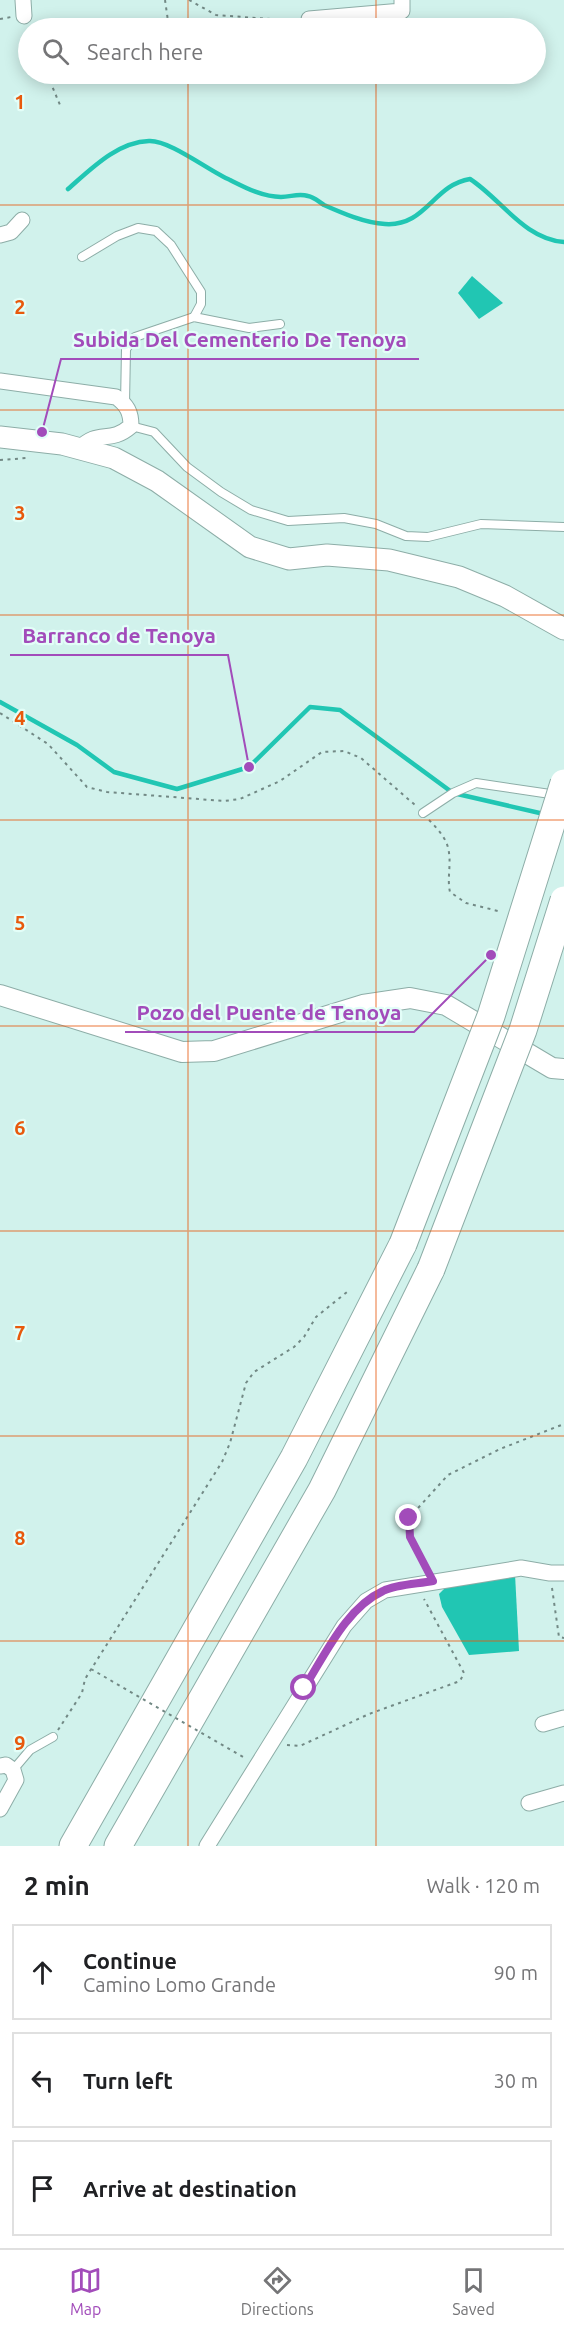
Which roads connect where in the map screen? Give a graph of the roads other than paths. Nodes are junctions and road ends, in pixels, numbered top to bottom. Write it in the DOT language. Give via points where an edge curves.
graph roads {
  1 [pos="23,0"];
  2 [pos="402,5"];
  3 [pos="24,16"];
  4 [pos="316,18"];
  5 [pos="22,220"];
  6 [pos="0,235"];
  7 [pos="82,257"];
  8 [pos="194,317"];
  9 [pos="280,324"];
  10 [pos="0,381"];
  11 [pos="125,404"];
  12 [pos="132,426"];
  13 [pos="0,437"];
  14 [pos="79,449"];
  15 [pos="564,527"];
  16 [pos="564,629"];
  17 [pos="564,783"];
  18 [pos="564,796"];
  19 [pos="423,813"];
  20 [pos="564,900"];
  21 [pos="0,995"];
  22 [pos="564,1069"];
  23 [pos="557,1574"];
  24 [pos="564,1718"];
  25 [pos="543,1724"];
  26 [pos="54,1737"];
  27 [pos="6,1768"];
  28 [pos="564,1793"];
  29 [pos="529,1803"];
  30 [pos="0,1809"];
  31 [pos="73,1846"];
  32 [pos="118,1846"];
  33 [pos="207,1846"];
  1 -- 3 [label="street"];
  2 -- 4 [label="street"];
  5 -- 6 [label="street" via="11,232"];
  7 -- 8 [label="lane" via="138,228 156,231 171,245 201,292 201,304"];
  8 -- 9 [label="lane" via="249,328"];
  8 -- 11 [label="lane" via="135,337 130,343 126,349"];
  10 -- 11 [label="street" via="107,395"];
  11 -- 12 [label="street"];
  12 -- 14 [label="street" via="111,438 88,439"];
  12 -- 15 [label="lane" via="154,432 187,467 221,492 251,510 288,521 344,518 406,536 428,537 482,524"];
  13 -- 14 [label="main road"];
  14 -- 16 [label="main road" via="114,458 157,481 250,547 289,559 327,555 389,560 459,577 505,596"];
  17 -- 31 [label="highway, bridge" via="491,1016 403,1244 294,1458"];
  18 -- 19 [label="lane" via="476,783"];
  20 -- 32 [label="highway, bridge" via="523,1030 431,1269 322,1490"];
  21 -- 22 [label="street" via="182,1052 214,1051 363,1005 410,998 446,1005 552,1068"];
  23 -- 33 [label="street" via="521,1568 385,1590 366,1601 344,1626"];
  24 -- 25 [label="street"];
  26 -- 27 [label="lane"];
  27 -- 30 [label="street" via="16,1780"];
  28 -- 29 [label="street"];
}
